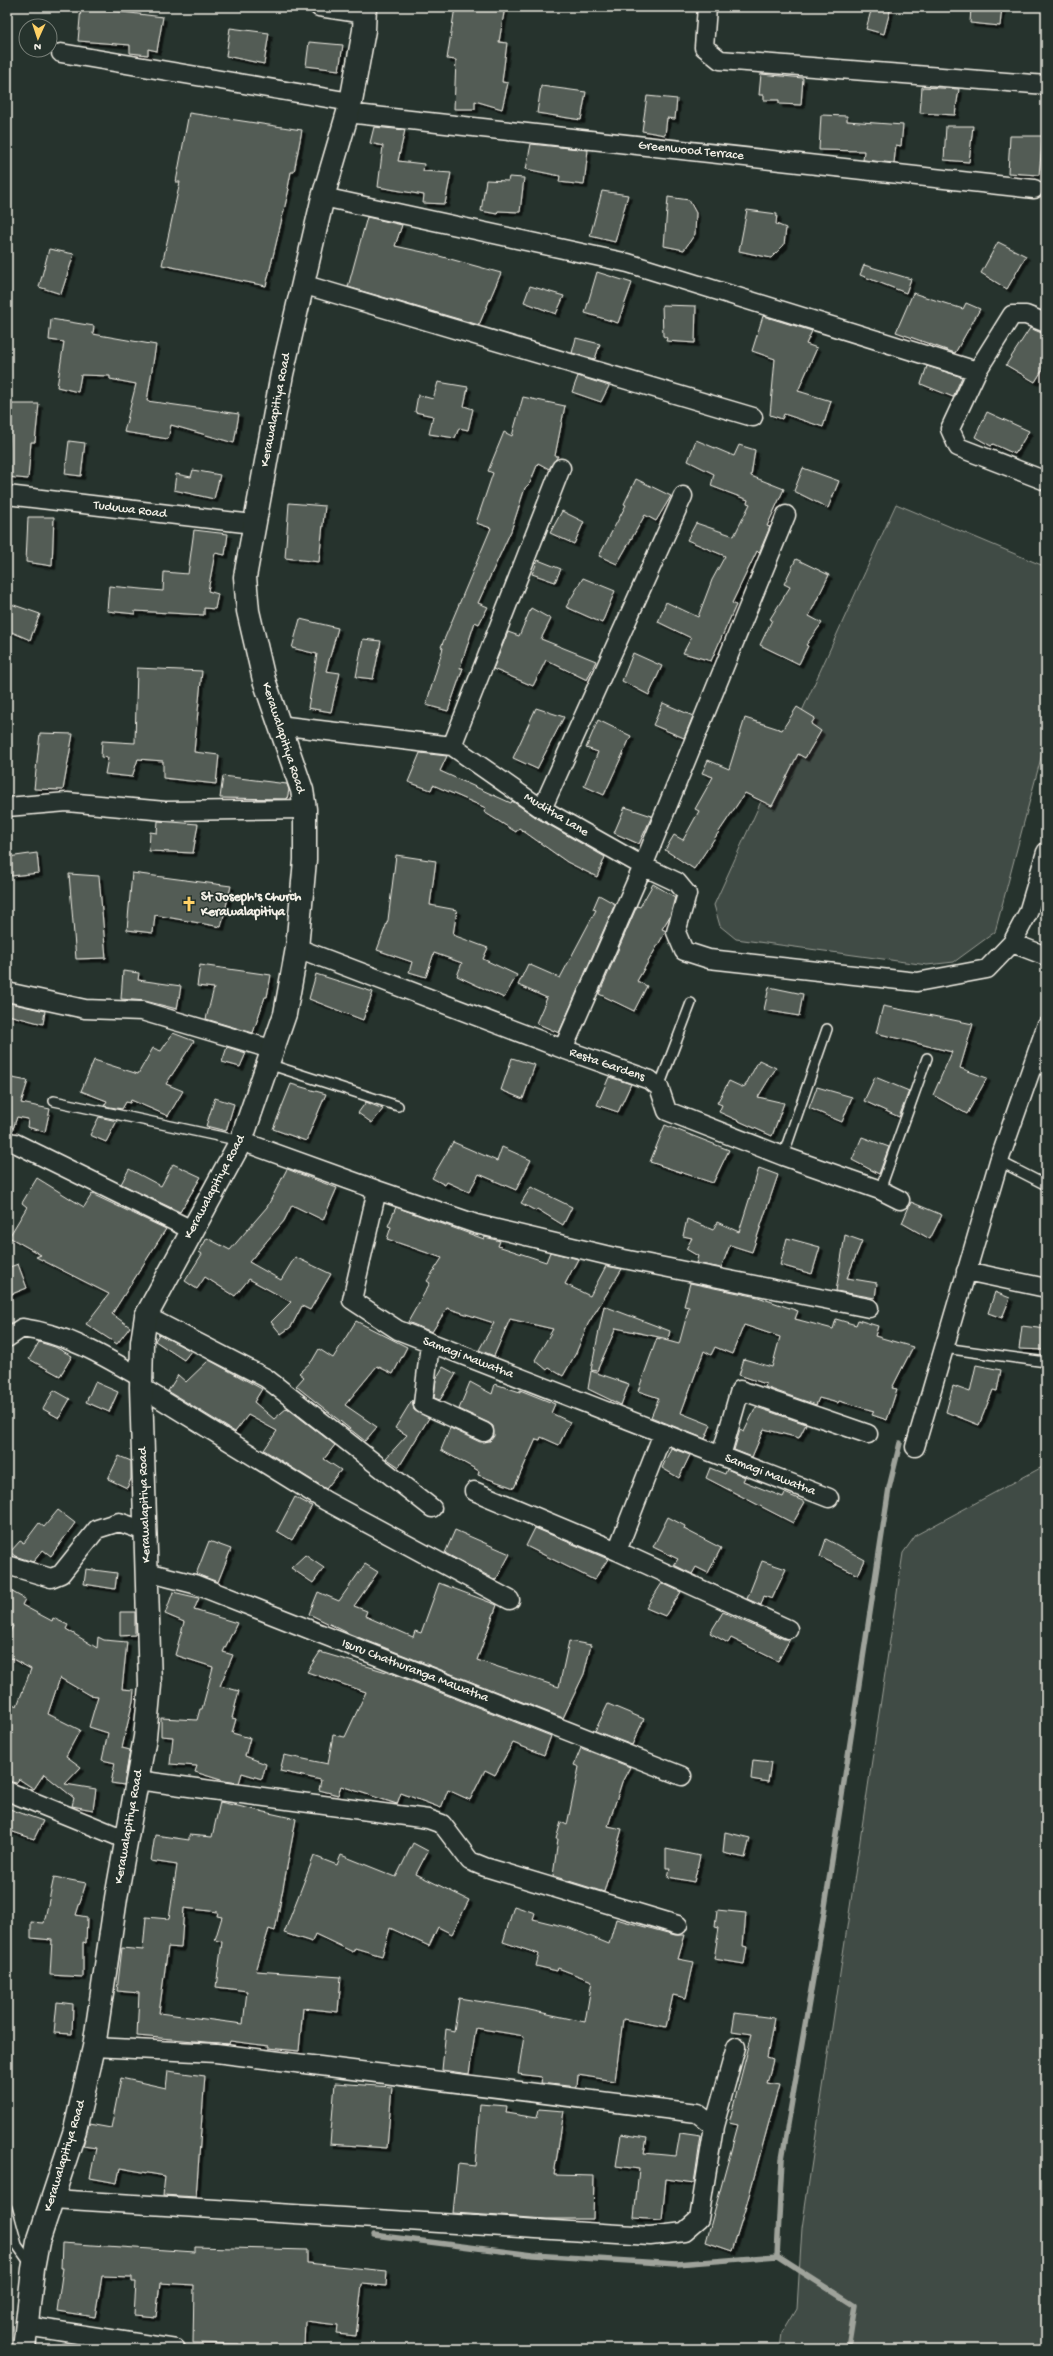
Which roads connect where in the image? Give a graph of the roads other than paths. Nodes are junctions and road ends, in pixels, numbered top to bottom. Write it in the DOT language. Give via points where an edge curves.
graph roads {
  1 [pos="319,7"];
  2 [pos="707,7"];
  3 [pos="365,11"];
  4 [pos="61,53"];
  5 [pos="1046,85"];
  6 [pos="349,108"];
  7 [pos="1034,189"];
  8 [pos="323,197"];
  9 [pos="302,284"];
  10 [pos="1046,323"];
  11 [pos="977,371"];
  12 [pos="753,417"];
  13 [pos="561,468"];
  14 [pos="1046,481"];
  15 [pos="7,495"];
  16 [pos="683,496"];
  17 [pos="786,515"];
  18 [pos="253,524"];
  19 [pos="278,725"];
  20 [pos="452,746"];
  21 [pos="7,807"];
  22 [pos="305,809"];
  23 [pos="542,809"];
  24 [pos="1046,852"];
  25 [pos="643,866"];
  26 [pos="1012,943"];
  27 [pos="297,948"];
  28 [pos="1046,956"];
  29 [pos="7,992"];
  30 [pos="691,1003"];
  31 [pos="1046,1027"];
  32 [pos="827,1029"];
  33 [pos="563,1049"];
  34 [pos="271,1057"];
  35 [pos="927,1058"];
  36 [pos="1039,1069"];
  37 [pos="659,1087"];
  38 [pos="54,1101"];
  39 [pos="398,1106"];
  40 [pos="241,1141"];
  41 [pos="7,1142"];
  42 [pos="783,1156"];
  43 [pos="999,1161"];
  44 [pos="1046,1185"];
  45 [pos="377,1190"];
  46 [pos="880,1190"];
  47 [pos="900,1200"];
  48 [pos="192,1230"];
  49 [pos="966,1271"];
  50 [pos="1046,1288"];
  51 [pos="869,1308"];
  52 [pos="146,1316"];
  53 [pos="7,1338"];
  54 [pos="430,1343"];
  55 [pos="944,1348"];
  56 [pos="1046,1362"];
  57 [pos="142,1383"];
  58 [pos="484,1432"];
  59 [pos="662,1433"];
  60 [pos="868,1434"];
  61 [pos="915,1447"];
  62 [pos="721,1456"];
  63 [pos="474,1491"];
  64 [pos="828,1498"];
  65 [pos="432,1508"];
  66 [pos="145,1531"];
  67 [pos="617,1551"];
  68 [pos="7,1565"];
  69 [pos="147,1572"];
  70 [pos="510,1600"];
  71 [pos="788,1629"];
  72 [pos="682,1776"];
  73 [pos="137,1780"];
  74 [pos="7,1790"];
  75 [pos="126,1840"];
  76 [pos="678,1925"];
  77 [pos="94,2047"];
  78 [pos="736,2047"];
  79 [pos="714,2126"];
  80 [pos="52,2199"];
  81 [pos="7,2208"];
  82 [pos="33,2269"];
  83 [pos="26,2326"];
  84 [pos="24,2349"];
  85 [pos="176,2349"];
  1 -- 3 [label="street"];
  2 -- 5 [label="street" via="704,47 720,60"];
  3 -- 6 [label="street, Kerawalapitiya Road" via="364,30"];
  4 -- 6 [label="street, Greenwood Terrace"];
  6 -- 7 [label="street, Greenwood Terrace"];
  6 -- 8 [label="street, Kerawalapitiya Road"];
  8 -- 9 [label="street, Kerawalapitiya Road"];
  8 -- 11 [label="street" via="628,263"];
  9 -- 12 [label="street"];
  9 -- 18 [label="street, Kerawalapitiya Road"];
  10 -- 11 [label="street" via="1026,315 1012,315"];
  11 -- 14 [label="street" via="950,430 958,447"];
  13 -- 20 [label="street"];
  15 -- 18 [label="street, Tuduwa Road"];
  16 -- 23 [label="street"];
  17 -- 25 [label="street"];
  18 -- 19 [label="street, Kerawalapitiya Road" via="245,577 245,596 264,680"];
  19 -- 20 [label="street, Muditha Lane"];
  19 -- 22 [label="street, Kerawalapitiya Road" via="302,790"];
  20 -- 23 [label="street, Muditha Lane"];
  21 -- 22 [label="street" via="67,802 164,811"];
  22 -- 27 [label="street, Kerawalapitiya Road" via="305,860"];
  23 -- 25 [label="street, Muditha Lane"];
  24 -- 26 [label="street" via="1028,913"];
  25 -- 26 [label="street, Muditha Lane" via="677,882 687,894 676,932 684,951 710,959 917,982 987,969"];
  25 -- 33 [label="street"];
  26 -- 28 [label="street"];
  27 -- 33 [label="street, Resta Gardens"];
  27 -- 34 [label="street, Kerawalapitiya Road" via="285,1014"];
  29 -- 34 [label="street" via="85,1009 142,1011"];
  30 -- 37 [label="lane"];
  31 -- 36 [label="street"];
  32 -- 42 [label="lane"];
  33 -- 37 [label="street, Resta Gardens" via="650,1080"];
  34 -- 39 [label="lane"];
  34 -- 40 [label="street, Kerawalapitiya Road"];
  35 -- 46 [label="lane"];
  36 -- 43 [label="street"];
  37 -- 42 [label="street, Resta Gardens" via="667,1111"];
  38 -- 40 [label="lane"];
  40 -- 45 [label="street"];
  40 -- 48 [label="street, Kerawalapitiya Road"];
  41 -- 48 [label="street"];
  42 -- 46 [label="street, Resta Gardens"];
  43 -- 44 [label="lane"];
  43 -- 49 [label="street"];
  45 -- 51 [label="street" via="476,1224 614,1258"];
  45 -- 54 [label="street, Samagi Mawatha" via="352,1300 398,1330"];
  46 -- 47 [label="street, Resta Gardens"];
  48 -- 52 [label="street, Kerawalapitiya Road"];
  49 -- 50 [label="street"];
  49 -- 55 [label="street"];
  52 -- 57 [label="street, Kerawalapitiya Road" via="142,1342"];
  52 -- 65 [label="street" via="266,1378"];
  53 -- 57 [label="street" via="22,1328 47,1332 94,1350"];
  54 -- 58 [label="street" via="423,1404"];
  54 -- 59 [label="street, Samagi Mawatha"];
  55 -- 56 [label="lane"];
  55 -- 61 [label="street"];
  57 -- 66 [label="street, Kerawalapitiya Road"];
  57 -- 70 [label="street" via="326,1501"];
  59 -- 62 [label="street, Samagi Mawatha"];
  59 -- 67 [label="street"];
  60 -- 62 [label="street" via="740,1390"];
  62 -- 64 [label="street, Samagi Mawatha"];
  63 -- 67 [label="street"];
  66 -- 68 [label="street" via="119,1522 97,1529 61,1574 51,1578"];
  66 -- 69 [label="street, Kerawalapitiya Road"];
  67 -- 71 [label="street"];
  69 -- 72 [label="street, Isuru Chathuranga Mawatha" via="194,1584"];
  69 -- 73 [label="street, Kerawalapitiya Road" via="150,1685 145,1737"];
  73 -- 75 [label="street, Kerawalapitiya Road"];
  73 -- 76 [label="street" via="428,1819 442,1824 470,1861 485,1868"];
  74 -- 75 [label="street"];
  75 -- 77 [label="street, Kerawalapitiya Road"];
  77 -- 79 [label="street" via="216,2053 697,2113"];
  77 -- 80 [label="street, Kerawalapitiya Road" via="75,2130"];
  78 -- 79 [label="street"];
  79 -- 80 [label="street" via="699,2219 684,2232 650,2236"];
  80 -- 82 [label="street, Kerawalapitiya Road" via="38,2242"];
  81 -- 82 [label="lane" via="17,2245"];
  82 -- 83 [label="street, Kerawalapitiya Road"];
  83 -- 84 [label="street, Kerawalapitiya Road"];
  83 -- 85 [label="street"];
}
